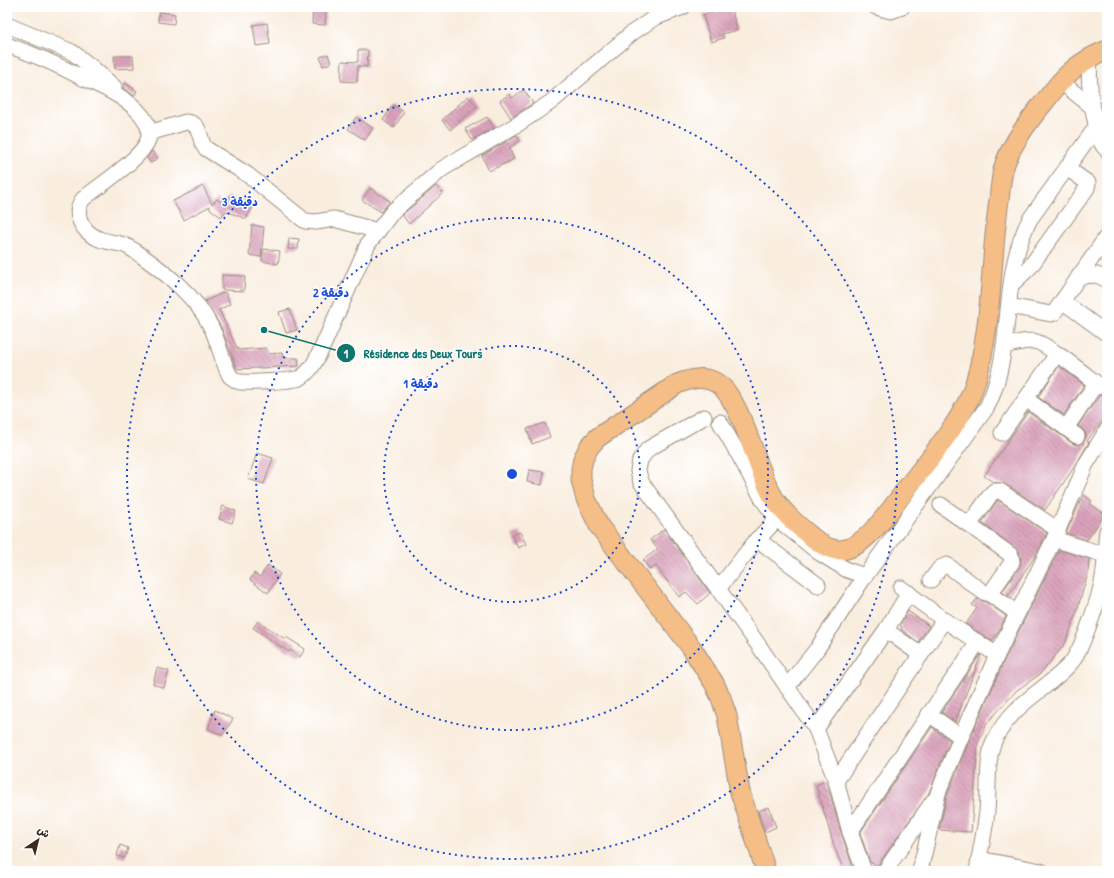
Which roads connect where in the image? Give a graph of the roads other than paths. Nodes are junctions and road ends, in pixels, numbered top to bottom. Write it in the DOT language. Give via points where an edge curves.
graph roads {
  1 [pos="683,7"];
  2 [pos="876,7"];
  3 [pos="902,7"];
  4 [pos="7,25"];
  5 [pos="7,45"];
  6 [pos="1107,50"];
  7 [pos="1090,58"];
  8 [pos="1060,81"];
  9 [pos="131,104"];
  10 [pos="1092,106"];
  11 [pos="1101,129"];
  12 [pos="149,133"];
  13 [pos="1107,150"];
  14 [pos="1067,168"];
  15 [pos="378,231"];
  16 [pos="1107,236"];
  17 [pos="1079,276"];
  18 [pos="1107,280"];
  19 [pos="1011,285"];
  20 [pos="1062,301"];
  21 [pos="1009,306"];
  22 [pos="1107,334"];
  23 [pos="1004,346"];
  24 [pos="1057,354"];
  25 [pos="1104,387"];
  26 [pos="1026,399"];
  27 [pos="704,417"];
  28 [pos="720,422"];
  29 [pos="1107,430"];
  30 [pos="1002,433"];
  31 [pos="941,505"];
  32 [pos="778,519"];
  33 [pos="969,525"];
  34 [pos="1107,531"];
  35 [pos="1056,534"];
  36 [pos="757,540"];
  37 [pos="1105,555"];
  38 [pos="865,576"];
  39 [pos="931,580"];
  40 [pos="818,585"];
  41 [pos="718,589"];
  42 [pos="990,594"];
  43 [pos="1017,613"];
  44 [pos="944,620"];
  45 [pos="886,630"];
  46 [pos="978,642"];
  47 [pos="921,655"];
  48 [pos="997,655"];
  49 [pos="787,687"];
  50 [pos="929,714"];
  51 [pos="816,728"];
  52 [pos="962,737"];
  53 [pos="836,781"];
  54 [pos="938,793"];
  55 [pos="850,832"];
  56 [pos="978,865"];
  57 [pos="766,871"];
  58 [pos="864,871"];
  59 [pos="885,871"];
  60 [pos="920,871"];
  61 [pos="1041,871"];
  1 -- 15 [label="street" via="654,18 632,33 551,102 442,170 393,212"];
  2 -- 3 [label="street" via="891,11"];
  4 -- 9 [label="street" via="80,57"];
  5 -- 9 [label="street" via="51,62"];
  6 -- 7 [label="main road"];
  7 -- 8 [label="main road"];
  7 -- 10 [label="street" via="1088,77"];
  8 -- 10 [label="street"];
  8 -- 57 [label="main road" via="1027,123 1003,170 989,315 975,384 969,400 913,480 872,531 856,545 844,550 829,548 798,526 771,493 727,392 721,386 701,378 691,378 677,384 597,438 589,447 584,459 581,480 586,499 599,526 677,629 722,698 740,792"];
  9 -- 12 [label="street" via="144,118"];
  10 -- 11 [label="street"];
  11 -- 13 [label="street" via="1100,142"];
  11 -- 14 [label="street"];
  12 -- 15 [label="street" via="192,122 196,125 205,148 248,175 305,221 334,219"];
  12 -- 15 [label="street" via="144,146 134,159 83,199 79,205 79,216 85,229 92,236 133,250 161,270 193,300 210,325 230,376 237,381 292,380 309,370 322,348 368,244"];
  14 -- 19 [label="street" via="1030,219 1023,233 1017,249"];
  14 -- 19 [label="street" via="1088,183 1087,188 1030,266"];
  16 -- 17 [label="street"];
  17 -- 18 [label="street" via="1097,275"];
  17 -- 20 [label="street"];
  19 -- 21 [label="street"];
  20 -- 21 [label="street" via="1051,314"];
  20 -- 22 [label="street"];
  21 -- 23 [label="street"];
  23 -- 24 [label="street" via="1031,341"];
  23 -- 38 [label="street" via="993,395 987,407"];
  24 -- 25 [label="street"];
  24 -- 26 [label="street"];
  25 -- 26 [label="street" via="1093,388 1090,391 1072,432"];
  26 -- 30 [label="street"];
  27 -- 41 [label="street" via="648,450 640,460 638,471 641,482"];
  28 -- 32 [label="street" via="763,500"];
  29 -- 35 [label="street" via="1086,464"];
  31 -- 33 [label="street"];
  32 -- 36 [label="street"];
  32 -- 38 [label="street" via="818,552 848,570"];
  33 -- 35 [label="street" via="991,494 997,490"];
  33 -- 42 [label="street" via="1011,555 1012,562"];
  34 -- 37 [label="street"];
  35 -- 37 [label="street"];
  35 -- 43 [label="street"];
  36 -- 40 [label="street"];
  36 -- 41 [label="street"];
  37 -- 56 [label="street" via="1103,577 1093,614 1077,655 1062,672 1012,714 994,740 990,760 987,811"];
  38 -- 49 [label="street" via="817,649"];
  39 -- 42 [label="street" via="940,568 947,565 983,592"];
  41 -- 49 [label="street"];
  42 -- 43 [label="street"];
  43 -- 48 [label="street"];
  44 -- 45 [label="street" via="904,590"];
  44 -- 46 [label="street"];
  44 -- 47 [label="street"];
  45 -- 47 [label="street"];
  45 -- 51 [label="street"];
  46 -- 48 [label="street"];
  46 -- 50 [label="street"];
  47 -- 53 [label="street"];
  48 -- 52 [label="street"];
  49 -- 51 [label="street"];
  50 -- 52 [label="street"];
  50 -- 55 [label="street"];
  51 -- 53 [label="street"];
  52 -- 54 [label="street"];
  53 -- 55 [label="street"];
  54 -- 59 [label="street"];
  54 -- 60 [label="street"];
  55 -- 58 [label="street"];
  56 -- 61 [label="street"];
}
